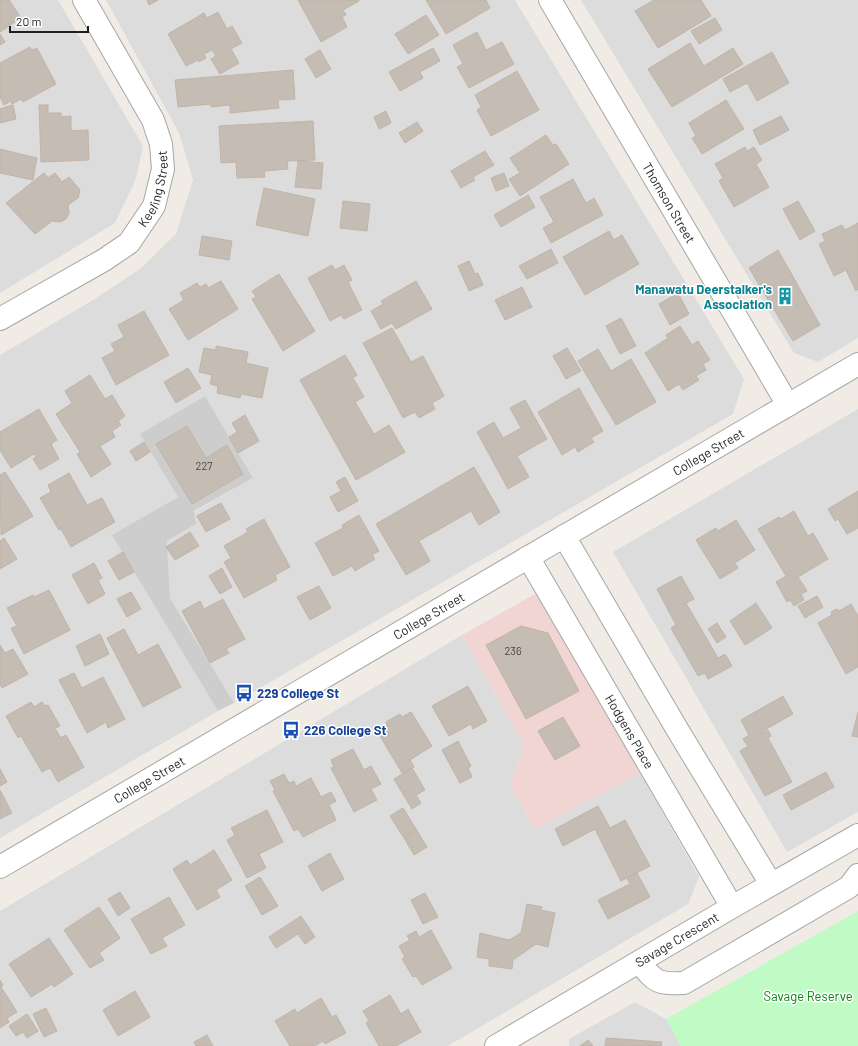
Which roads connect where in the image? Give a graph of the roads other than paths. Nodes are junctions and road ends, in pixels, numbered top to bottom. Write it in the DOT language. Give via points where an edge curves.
graph roads {
  1 [pos="84,0"];
  2 [pos="550,0"];
  3 [pos="0,319"];
  4 [pos="858,364"];
  5 [pos="788,405"];
  6 [pos="564,536"];
  7 [pos="528,557"];
  8 [pos="858,835"];
  9 [pos="0,867"];
  10 [pos="858,875"];
  11 [pos="771,884"];
  12 [pos="732,907"];
  13 [pos="640,963"];
  14 [pos="496,1046"];
  1 -- 3 [label="street, Keeling Street" via="153,120 161,144 163,169 154,206 129,243"];
  2 -- 5 [label="street, Thomson Street"];
  4 -- 5 [label="street, College Street"];
  5 -- 6 [label="street, College Street"];
  6 -- 7 [label="street, College Street"];
  6 -- 11 [label="street"];
  7 -- 9 [label="street, College Street"];
  7 -- 12 [label="street, Hodgens Place"];
  8 -- 11 [label="street, Savage Crescent"];
  10 -- 13 [label="street" via="848,887 684,983 667,984 652,979"];
  11 -- 12 [label="street, Savage Crescent"];
  12 -- 13 [label="street, Savage Crescent"];
  13 -- 14 [label="street, Savage Crescent"];
}
